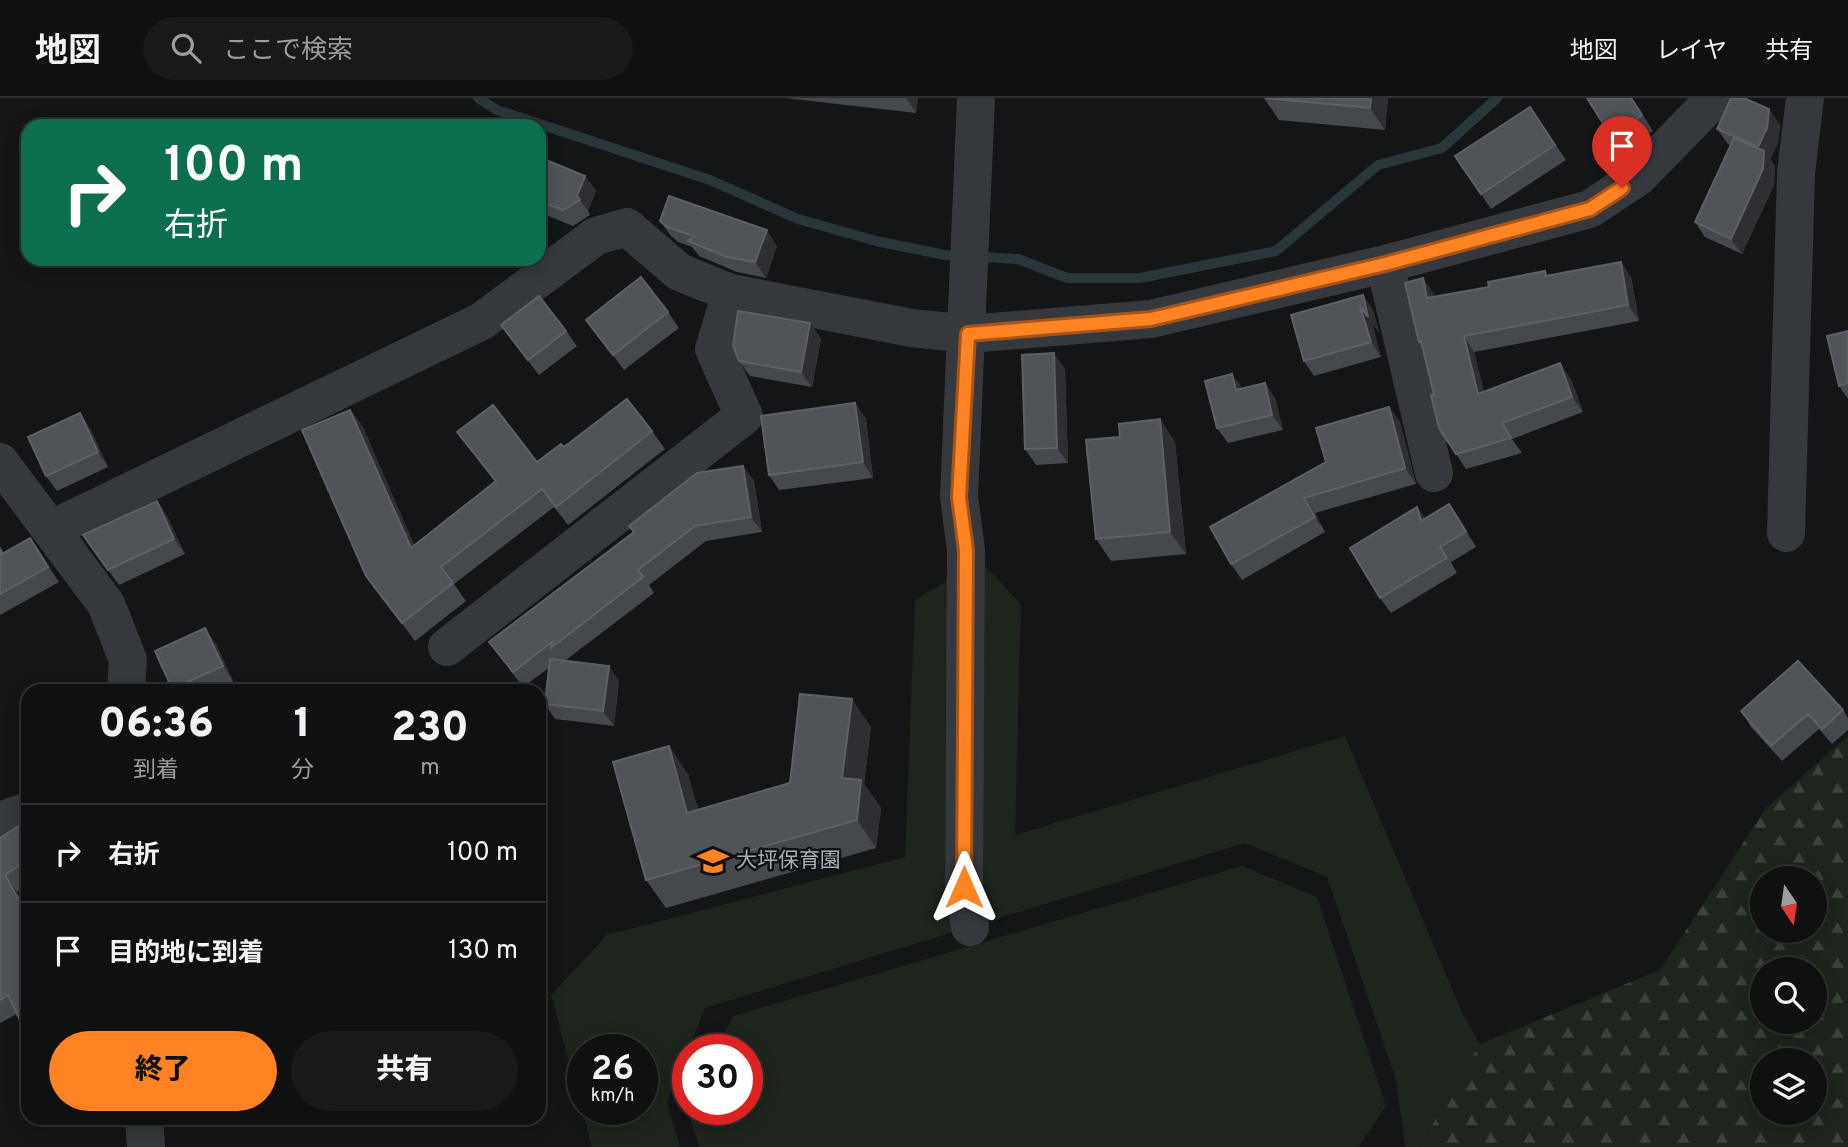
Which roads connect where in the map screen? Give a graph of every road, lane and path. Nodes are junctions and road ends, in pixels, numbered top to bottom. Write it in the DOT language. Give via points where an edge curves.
graph roads {
  1 [pos="976,98"];
  2 [pos="1715,98"];
  3 [pos="1805,98"];
  4 [pos="1385,264"];
  5 [pos="731,293"];
  6 [pos="968,318"];
  7 [pos="0,461"];
  8 [pos="1434,473"];
  9 [pos="52,530"];
  10 [pos="1786,533"];
  11 [pos="447,647"];
  12 [pos="126,684"];
  13 [pos="21,814"];
  14 [pos="0,821"];
  15 [pos="971,927"];
  16 [pos="144,1125"];
  17 [pos="146,1147"];
  1 -- 6 [label="street"];
  2 -- 4 [label="street" via="1638,177 1590,209"];
  3 -- 10 [label="street" via="1796,173"];
  4 -- 6 [label="street" via="1151,319"];
  4 -- 8 [label="street"];
  5 -- 6 [label="street" via="912,328"];
  5 -- 9 [label="street" via="679,272 627,228 596,236 482,321"];
  5 -- 11 [label="street" via="714,349 744,416"];
  6 -- 15 [label="street" via="959,497 966,550 964,887"];
  7 -- 9 [label="street"];
  9 -- 12 [label="street" via="106,604 128,660"];
  13 -- 14 [label="street"];
  16 -- 17 [label="street"];
}
